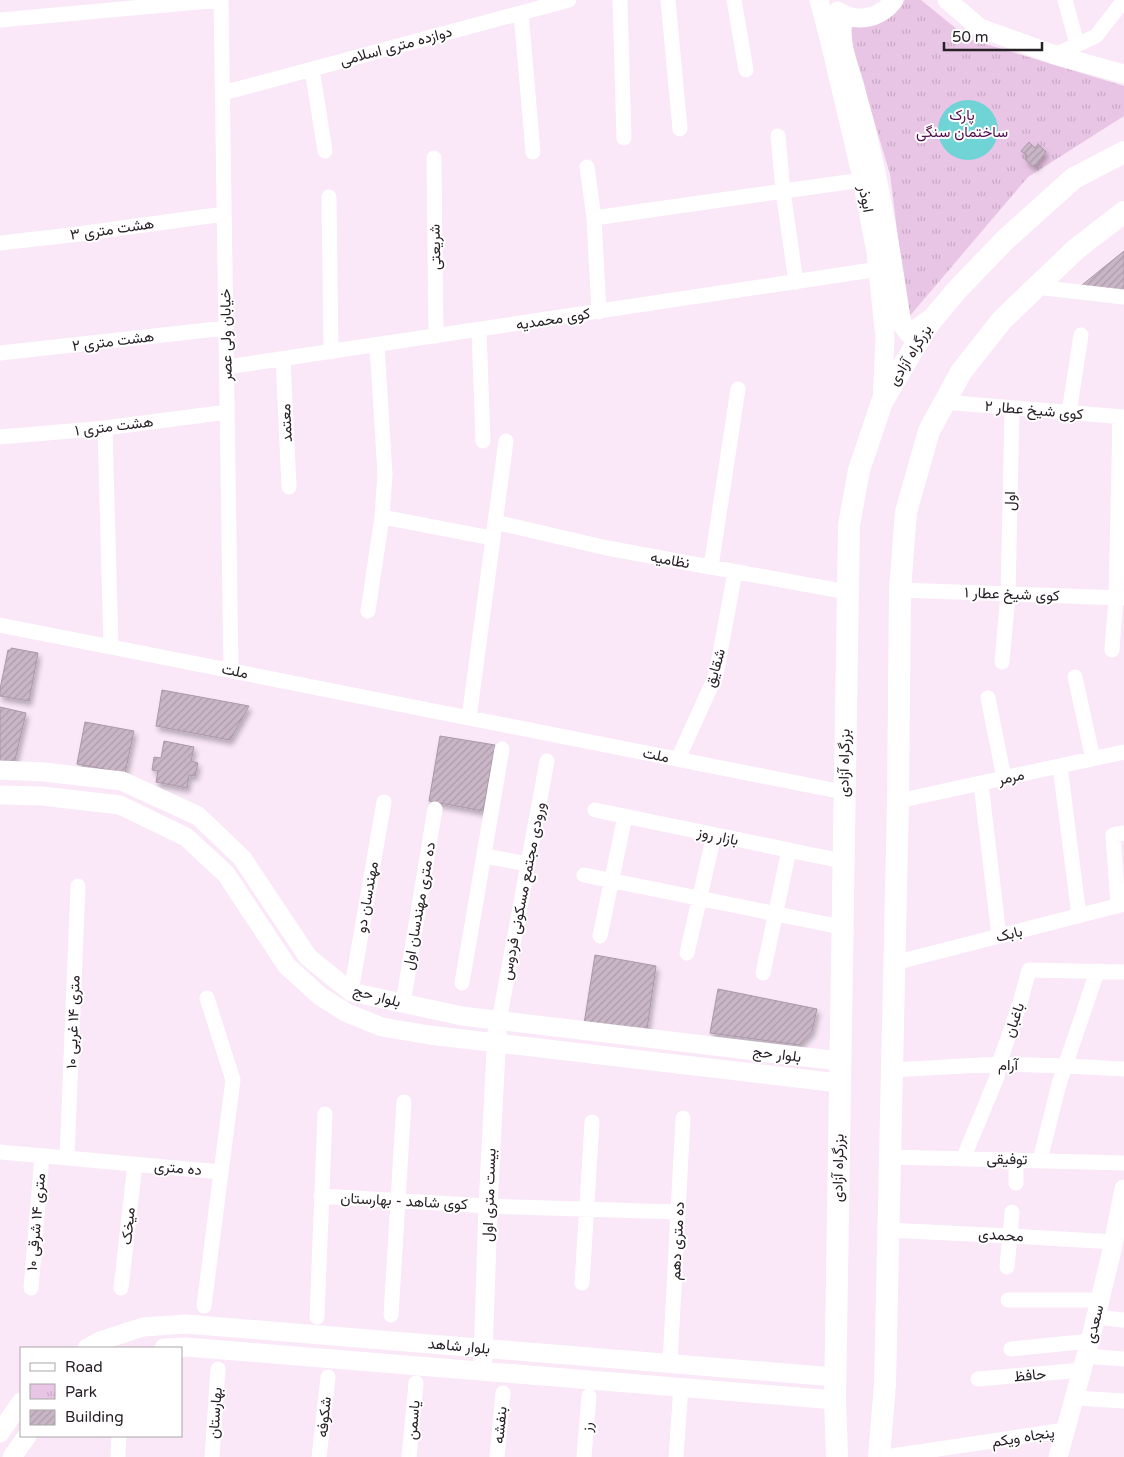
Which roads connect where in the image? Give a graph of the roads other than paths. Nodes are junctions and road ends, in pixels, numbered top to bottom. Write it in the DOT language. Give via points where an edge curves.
graph roads {
  1 [pos="221,0"];
  2 [pos="569,0"];
  3 [pos="620,0"];
  4 [pos="668,0"];
  5 [pos="734,0"];
  6 [pos="819,0"];
  7 [pos="827,0"];
  8 [pos="894,0"];
  9 [pos="947,0"];
  10 [pos="1066,0"];
  11 [pos="1124,0"];
  12 [pos="521,13"];
  13 [pos="849,17"];
  14 [pos="0,20"];
  15 [pos="1077,44"];
  16 [pos="1055,55"];
  17 [pos="312,69"];
  18 [pos="746,70"];
  19 [pos="1124,74"];
  20 [pos="223,93"];
  21 [pos="680,129"];
  22 [pos="778,136"];
  23 [pos="1124,136"];
  24 [pos="624,138"];
  25 [pos="325,151"];
  26 [pos="533,152"];
  27 [pos="1124,152"];
  28 [pos="434,158"];
  29 [pos="587,167"];
  30 [pos="1074,178"];
  31 [pos="862,180"];
  32 [pos="783,191"];
  33 [pos="329,197"];
  34 [pos="1124,212"];
  35 [pos="224,214"];
  36 [pos="594,218"];
  37 [pos="0,243"];
  38 [pos="886,268"];
  39 [pos="796,282"];
  40 [pos="1036,287"];
  41 [pos="1124,297"];
  42 [pos="599,312"];
  43 [pos="936,315"];
  44 [pos="226,328"];
  45 [pos="479,330"];
  46 [pos="1081,335"];
  47 [pos="436,336"];
  48 [pos="377,345"];
  49 [pos="331,352"];
  50 [pos="0,353"];
  51 [pos="283,359"];
  52 [pos="227,367"];
  53 [pos="738,389"];
  54 [pos="882,402"];
  55 [pos="944,402"];
  56 [pos="1012,408"];
  57 [pos="227,412"];
  58 [pos="1069,413"];
  59 [pos="1122,417"];
  60 [pos="105,428"];
  61 [pos="0,437"];
  62 [pos="483,441"];
  63 [pos="506,441"];
  64 [pos="289,487"];
  65 [pos="382,517"];
  66 [pos="494,522"];
  67 [pos="492,538"];
  68 [pos="710,567"];
  69 [pos="735,572"];
  70 [pos="900,590"];
  71 [pos="847,592"];
  72 [pos="1008,594"];
  73 [pos="1120,598"];
  74 [pos="368,611"];
  75 [pos="0,625"];
  76 [pos="111,647"];
  77 [pos="1112,650"];
  78 [pos="1002,662"];
  79 [pos="231,670"];
  80 [pos="1075,677"];
  81 [pos="988,698"];
  82 [pos="469,718"];
  83 [pos="502,750"];
  84 [pos="1124,752"];
  85 [pos="678,759"];
  86 [pos="1093,759"];
  87 [pos="547,761"];
  88 [pos="1060,766"];
  89 [pos="0,770"];
  90 [pos="1004,778"];
  91 [pos="980,784"];
  92 [pos="843,792"];
  93 [pos="150,794"];
  94 [pos="0,795"];
  95 [pos="898,801"];
  96 [pos="384,802"];
  97 [pos="435,809"];
  98 [pos="595,810"];
  99 [pos="140,815"];
  100 [pos="625,816"];
  101 [pos="1124,833"];
  102 [pos="714,835"];
  103 [pos="789,850"];
  104 [pos="484,856"];
  105 [pos="842,862"];
  106 [pos="528,864"];
  107 [pos="584,876"];
  108 [pos="612,881"];
  109 [pos="78,886"];
  110 [pos="700,899"];
  111 [pos="1121,905"];
  112 [pos="776,914"];
  113 [pos="1078,916"];
  114 [pos="841,927"];
  115 [pos="600,936"];
  116 [pos="999,936"];
  117 [pos="686,953"];
  118 [pos="894,963"];
  119 [pos="1097,972"];
  120 [pos="1124,972"];
  121 [pos="764,974"];
  122 [pos="462,983"];
  123 [pos="351,992"];
  124 [pos="207,998"];
  125 [pos="403,1003"];
  126 [pos="499,1021"];
  127 [pos="496,1044"];
  128 [pos="808,1058"];
  129 [pos="839,1061"];
  130 [pos="999,1064"];
  131 [pos="1066,1066"];
  132 [pos="892,1070"];
  133 [pos="1124,1070"];
  134 [pos="807,1080"];
  135 [pos="839,1084"];
  136 [pos="404,1102"];
  137 [pos="325,1114"];
  138 [pos="683,1118"];
  139 [pos="592,1122"];
  140 [pos="0,1152"];
  141 [pos="42,1156"];
  142 [pos="890,1157"];
  143 [pos="68,1158"];
  144 [pos="963,1159"];
  145 [pos="1016,1160"];
  146 [pos="1040,1160"];
  147 [pos="1124,1163"];
  148 [pos="135,1164"];
  149 [pos="221,1172"];
  150 [pos="1016,1183"];
  151 [pos="1124,1189"];
  152 [pos="321,1196"];
  153 [pos="398,1201"];
  154 [pos="488,1206"];
  155 [pos="587,1209"];
  156 [pos="1122,1211"];
  157 [pos="678,1212"];
  158 [pos="1012,1212"];
  159 [pos="888,1230"];
  160 [pos="1010,1236"];
  161 [pos="1116,1251"];
  162 [pos="1006,1267"];
  163 [pos="582,1283"];
  164 [pos="30,1288"];
  165 [pos="121,1288"];
  166 [pos="1008,1300"];
  167 [pos="204,1306"];
  168 [pos="1098,1309"];
  169 [pos="391,1315"];
  170 [pos="317,1316"];
  171 [pos="1124,1320"];
  172 [pos="202,1325"];
  173 [pos="89,1347"];
  174 [pos="182,1347"];
  175 [pos="199,1348"];
  176 [pos="484,1348"];
  177 [pos="1010,1349"];
  178 [pos="1086,1356"];
  179 [pos="1124,1359"];
  180 [pos="670,1363"];
  181 [pos="218,1369"];
  182 [pos="482,1370"];
  183 [pos="796,1374"];
  184 [pos="328,1377"];
  185 [pos="835,1377"];
  186 [pos="978,1379"];
  187 [pos="416,1383"];
  188 [pos="681,1387"];
  189 [pos="503,1392"];
  190 [pos="589,1396"];
  191 [pos="795,1396"];
  192 [pos="1074,1398"];
  193 [pos="834,1400"];
  194 [pos="1124,1401"];
  195 [pos="20,1403"];
  196 [pos="835,1425"];
  197 [pos="1065,1430"];
  198 [pos="0,1433"];
  199 [pos="26,1437"];
  200 [pos="119,1437"];
  201 [pos="12,1457"];
  202 [pos="118,1457"];
  203 [pos="212,1457"];
  204 [pos="320,1457"];
  205 [pos="409,1457"];
  206 [pos="497,1457"];
  207 [pos="584,1457"];
  208 [pos="676,1457"];
  209 [pos="827,1457"];
  210 [pos="837,1457"];
  211 [pos="888,1457"];
  212 [pos="1058,1457"];
  1 -- 14 [label="street"];
  1 -- 20 [label="street, خیابان ولی عصر"];
  2 -- 12 [label="street, دوازده متری اسلامی"];
  3 -- 24 [label="street"];
  4 -- 21 [label="street"];
  5 -- 18 [label="street"];
  6 -- 31 [label="main road, ابوذر"];
  7 -- 13 [label="main road" via="833,8"];
  8 -- 13 [label="main road" via="880,13 868,18"];
  9 -- 16 [label="main road" via="980,28"];
  10 -- 15 [label="street"];
  11 -- 15 [label="street" via="1096,36"];
  12 -- 17 [label="street, دوازده متری اسلامی"];
  12 -- 26 [label="street"];
  13 -- 38 [label="main road, ابوذر" via="843,21 841,32 886,220"];
  15 -- 16 [label="street"];
  16 -- 19 [label="main road"];
  17 -- 20 [label="street, دوازده متری اسلامی"];
  17 -- 25 [label="street"];
  20 -- 35 [label="street, خیابان ولی عصر"];
  22 -- 32 [label="street"];
  23 -- 30 [label="highway, بزرگراه آزادی"];
  27 -- 30 [label="highway, بزرگراه آزادی"];
  28 -- 47 [label="street, شریعتی"];
  29 -- 36 [label="street"];
  30 -- 43 [label="highway, بزرگراه آزادی" via="1005,240"];
  31 -- 32 [label="street"];
  31 -- 38 [label="main road, ابوذر"];
  32 -- 36 [label="street"];
  32 -- 39 [label="street"];
  33 -- 49 [label="street"];
  34 -- 40 [label="highway" via="1075,250"];
  35 -- 37 [label="street, هشت متری ۳"];
  35 -- 44 [label="street, خیابان ولی عصر"];
  36 -- 42 [label="street"];
  38 -- 39 [label="street, کوی محمدیه"];
  38 -- 43 [label="main road, ابوذر" via="902,325 908,334"];
  38 -- 54 [label="main road, ابوذر"];
  39 -- 42 [label="street, کوی محمدیه"];
  40 -- 41 [label="street"];
  40 -- 55 [label="highway" via="1002,320 961,372"];
  42 -- 45 [label="street, کوی محمدیه"];
  43 -- 54 [label="highway, بزرگراه آزادی"];
  44 -- 50 [label="street, هشت متری ۲"];
  44 -- 52 [label="street, خیابان ولی عصر"];
  45 -- 47 [label="street, کوی محمدیه"];
  45 -- 62 [label="street"];
  46 -- 58 [label="street"];
  47 -- 48 [label="street, کوی محمدیه"];
  48 -- 49 [label="street, کوی محمدیه"];
  48 -- 65 [label="street" via="385,474"];
  49 -- 51 [label="street, کوی محمدیه"];
  51 -- 52 [label="street, کوی محمدیه"];
  51 -- 64 [label="street, معتمد"];
  52 -- 57 [label="street, خیابان ولی عصر"];
  53 -- 68 [label="street"];
  54 -- 71 [label="highway, بزرگراه آزادی" via="859,470 848,525"];
  55 -- 56 [label="street, کوی شیخ عطار ۲"];
  55 -- 70 [label="highway" via="929,432 906,512"];
  56 -- 58 [label="street, کوی شیخ عطار ۲"];
  56 -- 72 [label="street, اول"];
  57 -- 60 [label="street, هشت متری ۱"];
  57 -- 79 [label="street, خیابان ولی عصر"];
  58 -- 59 [label="street, کوی شیخ عطار ۲"];
  59 -- 73 [label="street"];
  60 -- 61 [label="street, هشت متری ۱"];
  60 -- 76 [label="street"];
  63 -- 66 [label="street"];
  65 -- 67 [label="street"];
  65 -- 74 [label="street"];
  66 -- 67 [label="street"];
  66 -- 68 [label="street, نظامیه"];
  67 -- 82 [label="street"];
  68 -- 69 [label="street, نظامیه"];
  69 -- 71 [label="street, نظامیه"];
  69 -- 85 [label="street, شقایق" via="716,675"];
  70 -- 72 [label="street, کوی شیخ عطار ۱"];
  70 -- 95 [label="highway"];
  71 -- 92 [label="highway, بزرگراه آزادی"];
  72 -- 73 [label="street, کوی شیخ عطار ۱"];
  72 -- 78 [label="street, اول"];
  73 -- 77 [label="street"];
  75 -- 76 [label="street, ملت"];
  76 -- 79 [label="street, ملت"];
  79 -- 82 [label="street, ملت"];
  80 -- 86 [label="street"];
  81 -- 90 [label="street"];
  82 -- 85 [label="street, ملت"];
  83 -- 104 [label="street"];
  84 -- 86 [label="street, مرمر"];
  85 -- 92 [label="street, ملت"];
  86 -- 88 [label="street, مرمر"];
  87 -- 106 [label="street, ورودی مجتمع مسکونی فردوس"];
  88 -- 90 [label="street, مرمر"];
  88 -- 113 [label="street"];
  89 -- 93 [label="main road, بلوار حج" via="122,781"];
  90 -- 91 [label="street, مرمر"];
  91 -- 95 [label="street, مرمر"];
  91 -- 116 [label="street"];
  92 -- 105 [label="highway, بزرگراه آزادی"];
  93 -- 99 [label="main road"];
  93 -- 123 [label="main road, بلوار حج" via="198,816 242,858 308,957"];
  94 -- 99 [label="main road, بلوار حج" via="120,805"];
  95 -- 118 [label="highway"];
  96 -- 123 [label="street, مهندسان دو"];
  97 -- 125 [label="street, ده متری مهندسان اول"];
  98 -- 100 [label="street, بازار روز"];
  99 -- 127 [label="main road, بلوار حج" via="186,836 226,874 287,966 320,996 340,1009 382,1027"];
  100 -- 102 [label="street, بازار روز"];
  100 -- 108 [label="street"];
  101 -- 111 [label="street" via="1113,835"];
  102 -- 103 [label="street, بازار روز"];
  102 -- 110 [label="street"];
  103 -- 105 [label="street, بازار روز"];
  103 -- 112 [label="street"];
  104 -- 106 [label="street"];
  104 -- 122 [label="street"];
  105 -- 114 [label="highway, بزرگراه آزادی"];
  106 -- 126 [label="street, ورودی مجتمع مسکونی فردوس"];
  107 -- 108 [label="street"];
  108 -- 110 [label="street"];
  108 -- 115 [label="street"];
  109 -- 143 [label="street, ۱۰ متری ۱۴ غربی"];
  110 -- 112 [label="street"];
  110 -- 117 [label="street"];
  111 -- 113 [label="street, بابک"];
  112 -- 114 [label="street"];
  112 -- 121 [label="street"];
  113 -- 116 [label="street, بابک"];
  114 -- 129 [label="highway, بزرگراه آزادی"];
  116 -- 118 [label="street, بابک"];
  118 -- 132 [label="highway"];
  119 -- 120 [label="street, باغبان"];
  119 -- 130 [label="street, باغبان" via="1029,970"];
  119 -- 131 [label="street"];
  123 -- 125 [label="main road, بلوار حج"];
  124 -- 149 [label="street" via="233,1080"];
  125 -- 126 [label="main road, بلوار حج"];
  126 -- 127 [label="main road, بیست متری اول"];
  126 -- 128 [label="main road, بلوار حج"];
  127 -- 134 [label="main road, بلوار حج"];
  127 -- 154 [label="main road, بیست متری اول"];
  128 -- 129 [label="main road, بلوار حج"];
  128 -- 134 [label="main road"];
  129 -- 135 [label="highway, بزرگراه آزادی"];
  130 -- 131 [label="street, آرام"];
  130 -- 132 [label="street, آرام"];
  130 -- 144 [label="street, باغبان"];
  131 -- 133 [label="street, آرام"];
  131 -- 146 [label="street"];
  132 -- 142 [label="highway"];
  134 -- 135 [label="main road, بلوار حج"];
  135 -- 185 [label="highway, بزرگراه آزادی"];
  136 -- 153 [label="street"];
  137 -- 152 [label="street"];
  138 -- 157 [label="street, ده متری دهم"];
  139 -- 155 [label="street"];
  140 -- 141 [label="street, ده متری"];
  141 -- 143 [label="street, ده متری"];
  141 -- 164 [label="street, ۱۰ متری ۱۴ شرقی"];
  142 -- 144 [label="street, توفیقی"];
  142 -- 159 [label="highway"];
  143 -- 148 [label="street, ده متری"];
  144 -- 145 [label="street, توفیقی"];
  145 -- 146 [label="street, توفیقی"];
  145 -- 150 [label="street"];
  146 -- 147 [label="street, توفیقی"];
  148 -- 149 [label="street, ده متری"];
  148 -- 165 [label="street, میخک"];
  149 -- 167 [label="street, ده متری"];
  151 -- 156 [label="main road, سعدی"];
  152 -- 153 [label="street, کوی شاهد - بهارستان"];
  152 -- 170 [label="street"];
  153 -- 154 [label="street, کوی شاهد - بهارستان"];
  153 -- 169 [label="street"];
  154 -- 155 [label="street, کوی شاهد - بهارستان"];
  154 -- 176 [label="main road, بیست متری اول"];
  155 -- 157 [label="street, کوی شاهد - بهارستان"];
  155 -- 163 [label="street"];
  156 -- 161 [label="main road, سعدی"];
  157 -- 180 [label="street, ده متری دهم"];
  158 -- 160 [label="street"];
  159 -- 160 [label="street, محمدی"];
  159 -- 211 [label="highway" via="885,1384"];
  160 -- 161 [label="street, محمدی"];
  160 -- 162 [label="street"];
  161 -- 168 [label="main road, سعدی"];
  166 -- 168 [label="street"];
  168 -- 171 [label="street"];
  168 -- 178 [label="main road, سعدی"];
  172 -- 173 [label="main road, بلوار شاهد" via="144,1327"];
  172 -- 175 [label="main road"];
  172 -- 176 [label="main road, بلوار شاهد"];
  174 -- 175 [label="main road, بلوار شاهد"];
  175 -- 182 [label="main road, بلوار شاهد"];
  176 -- 180 [label="main road, بلوار شاهد"];
  176 -- 182 [label="main road, بیست متری اول"];
  177 -- 178 [label="street"];
  178 -- 179 [label="street"];
  178 -- 186 [label="street, حافظ"];
  178 -- 192 [label="main road, سعدی"];
  180 -- 183 [label="main road, بلوار شاهد"];
  181 -- 203 [label="street, بهارستان"];
  182 -- 188 [label="main road, بلوار شاهد"];
  183 -- 185 [label="main road, بلوار شاهد"];
  183 -- 191 [label="main road"];
  184 -- 204 [label="street, شکوفه"];
  185 -- 193 [label="highway, بزرگراه آزادی"];
  187 -- 205 [label="street, یاسمن"];
  188 -- 191 [label="main road, بلوار شاهد"];
  188 -- 208 [label="street"];
  189 -- 206 [label="street, بنفشه"];
  190 -- 207 [label="street, رز"];
  191 -- 193 [label="main road, بلوار شاهد"];
  192 -- 194 [label="street"];
  192 -- 197 [label="main road, سعدی"];
  193 -- 196 [label="highway, بزرگراه آزادی"];
  195 -- 198 [label="main road"];
  196 -- 209 [label="highway, بزرگراه آزادی"];
  196 -- 210 [label="highway, بزرگراه آزادی"];
  197 -- 211 [label="street, پنجاه ویکم"];
  197 -- 212 [label="main road, سعدی"];
  199 -- 201 [label="main road"];
  200 -- 202 [label="street"];
}
